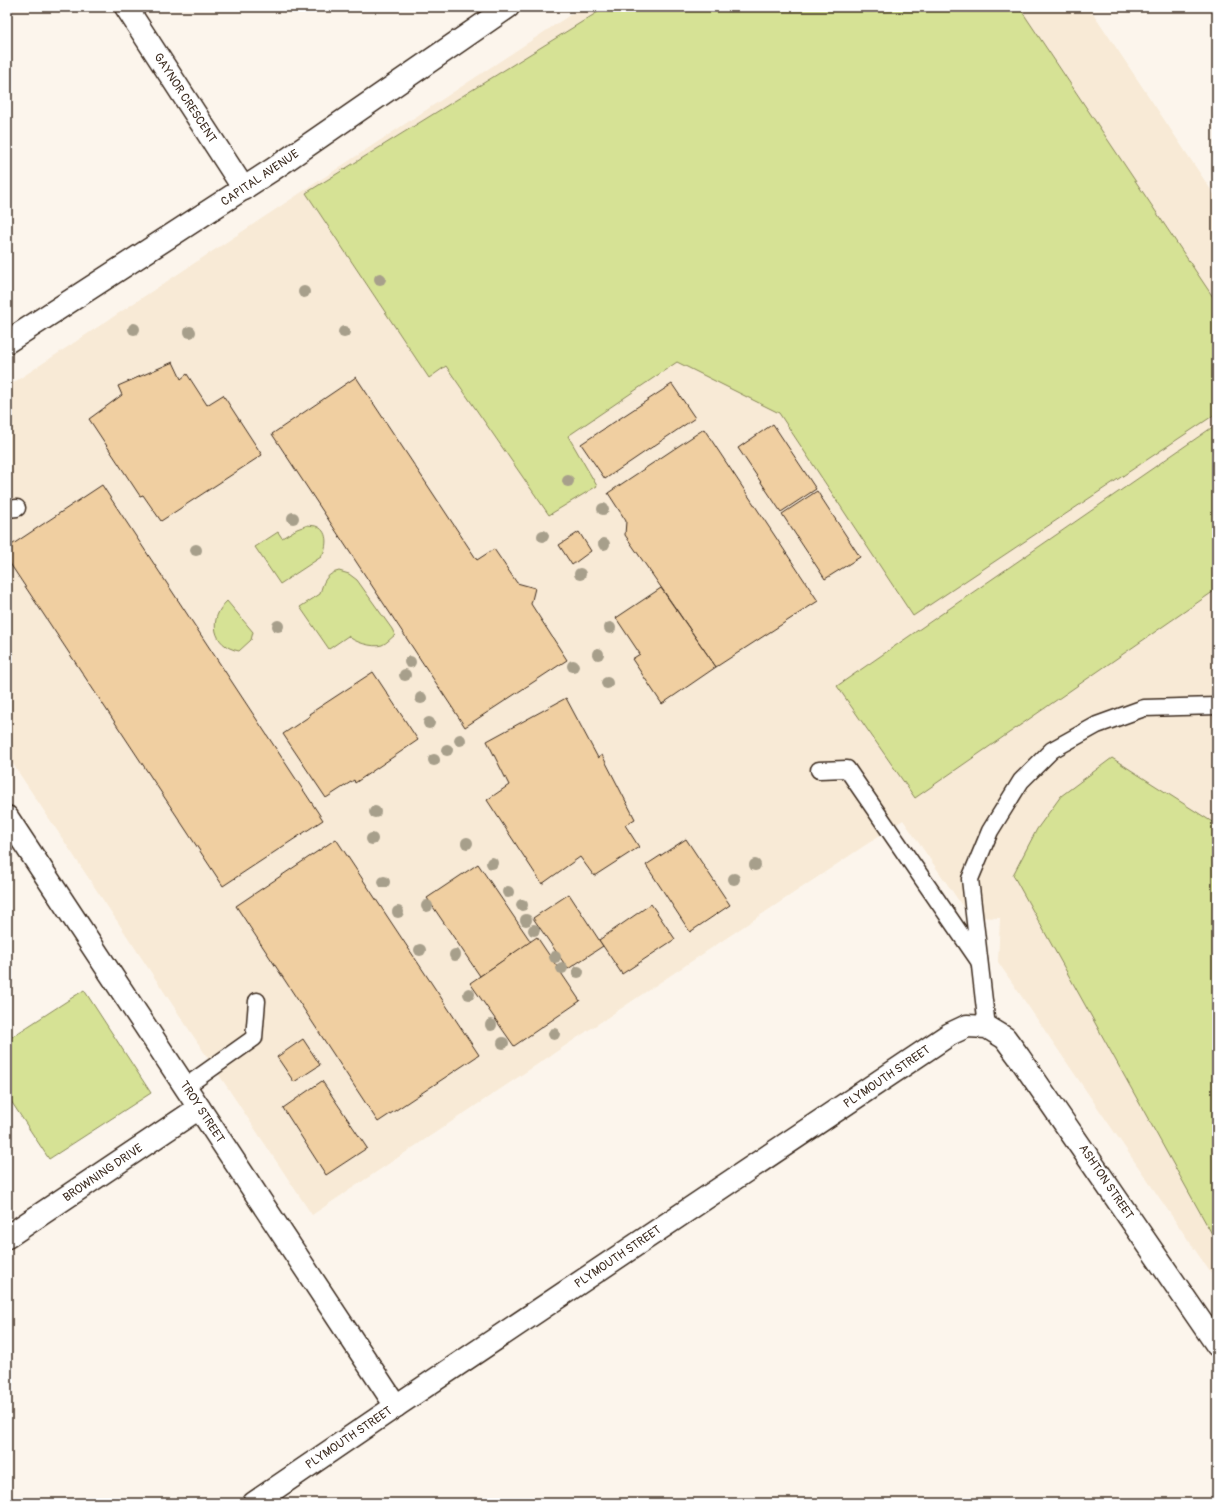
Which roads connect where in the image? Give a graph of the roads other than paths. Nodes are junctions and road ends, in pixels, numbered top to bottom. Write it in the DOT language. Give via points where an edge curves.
graph roads {
  1 [pos="126,7"];
  2 [pos="508,7"];
  3 [pos="244,189"];
  4 [pos="7,342"];
  5 [pos="1217,706"];
  6 [pos="819,770"];
  7 [pos="7,817"];
  8 [pos="980,963"];
  9 [pos="257,1001"];
  10 [pos="987,1027"];
  11 [pos="185,1087"];
  12 [pos="199,1108"];
  13 [pos="7,1237"];
  14 [pos="1217,1344"];
  15 [pos="396,1406"];
  16 [pos="254,1503"];
  1 -- 3 [label="street, GAYNOR CRESCENT"];
  2 -- 3 [label="street, CAPITAL AVENUE"];
  3 -- 4 [label="street, CAPITAL AVENUE"];
  5 -- 8 [label="lane" via="1144,708 1097,725 1052,750 1021,781 990,831 970,879"];
  6 -- 8 [label="lane" via="847,769"];
  7 -- 11 [label="street, TROY STREET"];
  8 -- 10 [label="lane"];
  9 -- 11 [label="lane" via="254,1038"];
  10 -- 14 [label="street, ASHTON STREET" via="1005,1038 1019,1056"];
  10 -- 15 [label="street, PLYMOUTH STREET" via="967,1026 950,1034"];
  11 -- 12 [label="street, TROY STREET"];
  12 -- 13 [label="street, BROWNING DRIVE"];
  12 -- 15 [label="street, TROY STREET"];
  15 -- 16 [label="street, PLYMOUTH STREET"];
}
